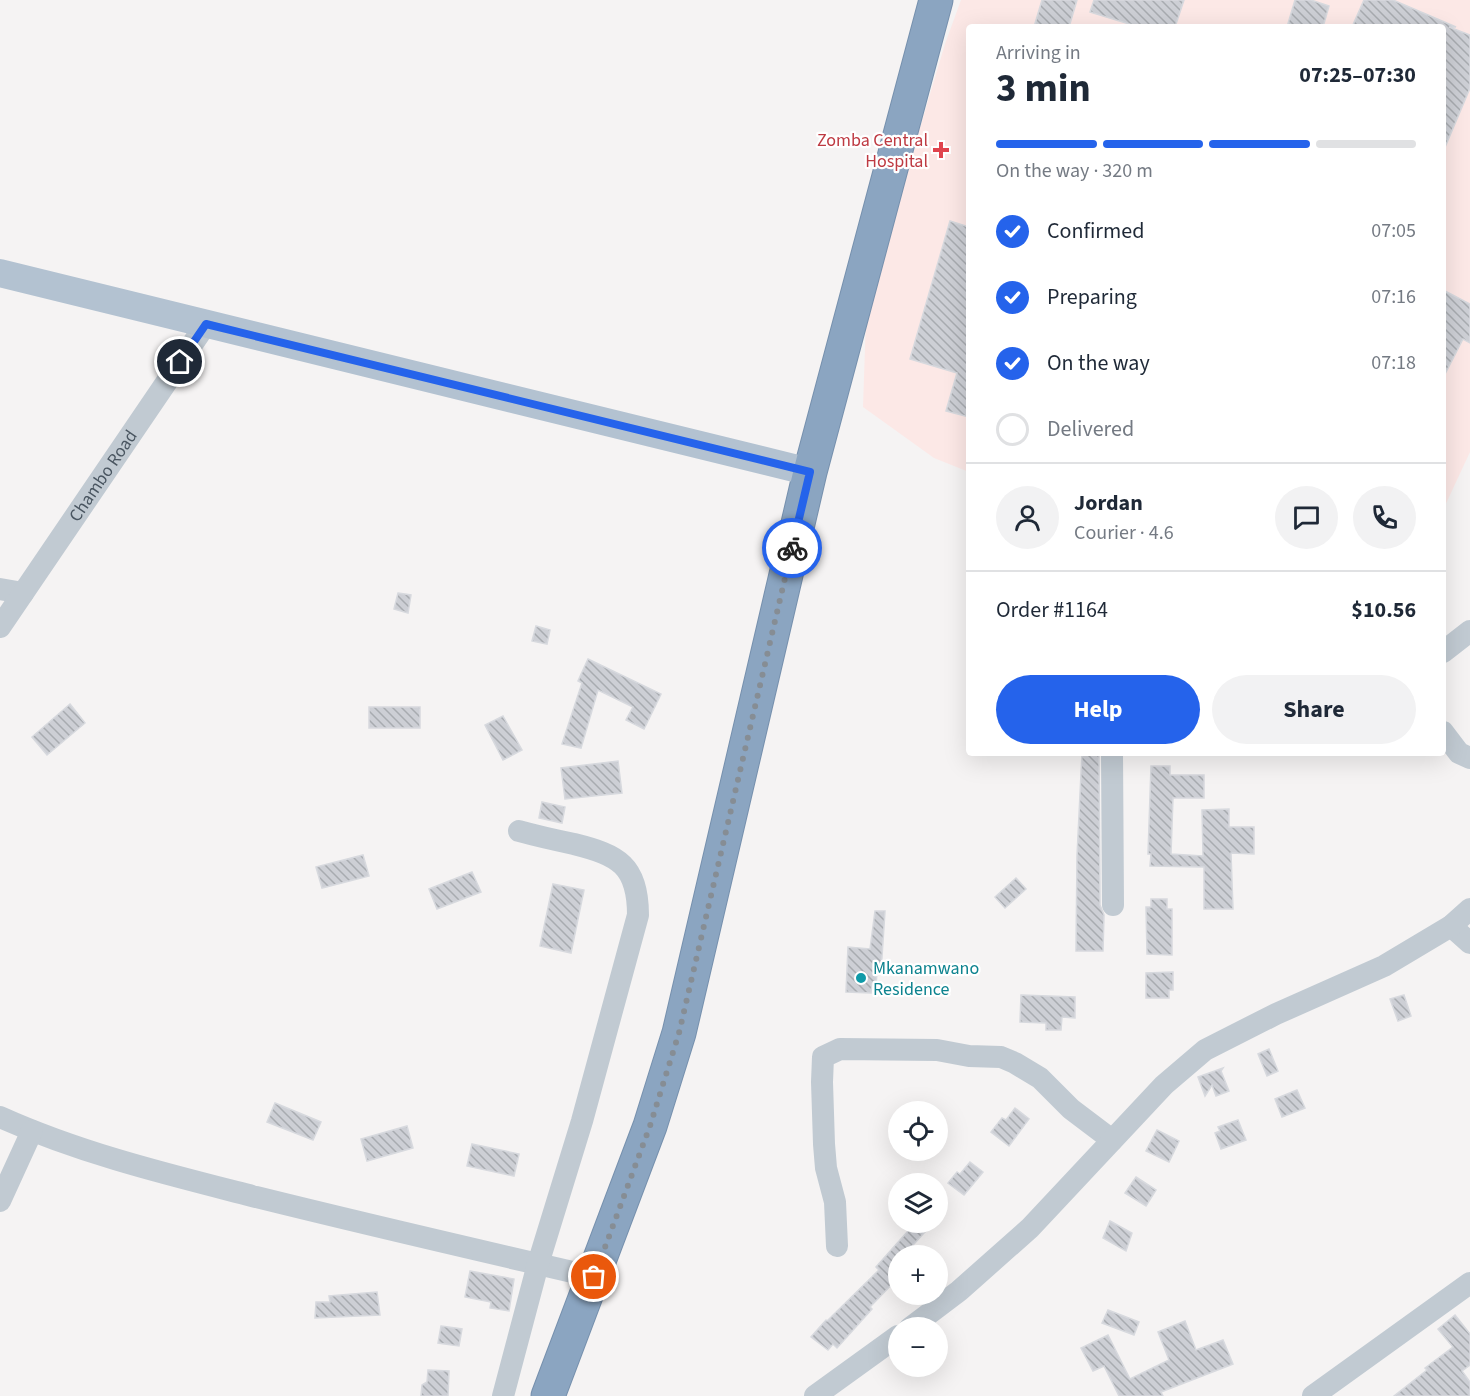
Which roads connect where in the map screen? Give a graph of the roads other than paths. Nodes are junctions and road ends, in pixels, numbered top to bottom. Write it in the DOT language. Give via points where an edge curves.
graph roads {
  1 [pos="936,0"];
  2 [pos="0,273"];
  3 [pos="206,324"];
  4 [pos="810,472"];
  5 [pos="0,589"];
  6 [pos="23,593"];
  7 [pos="0,627"];
  8 [pos="1470,631"];
  9 [pos="1446,650"];
  10 [pos="1446,736"];
  11 [pos="1112,756"];
  12 [pos="1470,758"];
  13 [pos="519,831"];
  14 [pos="1113,904"];
  15 [pos="1470,909"];
  16 [pos="1451,926"];
  17 [pos="1470,944"];
  18 [pos="0,1118"];
  19 [pos="32,1131"];
  20 [pos="1112,1140"];
  21 [pos="0,1201"];
  22 [pos="837,1246"];
  23 [pos="538,1264"];
  24 [pos="594,1277"];
  25 [pos="1470,1283"];
  26 [pos="924,1317"];
  27 [pos="888,1343"];
  28 [pos="503,1396"];
  29 [pos="549,1396"];
  30 [pos="815,1396"];
  31 [pos="1313,1396"];
  1 -- 4 [label="highway"];
  2 -- 3 [label="main road"];
  3 -- 4 [label="main road"];
  3 -- 6 [label="street, Chambo Road"];
  4 -- 24 [label="highway" via="679,1033 650,1126"];
  5 -- 6 [label="street"];
  6 -- 7 [label="street, Chambo Road"];
  8 -- 9 [label="street"];
  10 -- 12 [label="street" via="1459,753"];
  11 -- 14 [label="street"];
  13 -- 23 [label="street" via="603,851 632,876 638,897 638,915 586,1109"];
  15 -- 16 [label="street"];
  16 -- 17 [label="street"];
  16 -- 20 [label="street" via="1384,966 1205,1050 1164,1085"];
  18 -- 19 [label="street"];
  19 -- 21 [label="street"];
  19 -- 23 [label="street" via="193,1181"];
  20 -- 22 [label="street" via="1071,1109 1040,1078 1001,1057 937,1050 840,1049 823,1057 822,1082 826,1168 835,1202"];
  20 -- 26 [label="street" via="1030,1228"];
  23 -- 24 [label="street"];
  23 -- 28 [label="street"];
  24 -- 29 [label="highway"];
  25 -- 31 [label="street"];
  27 -- 30 [label="street"];
}
